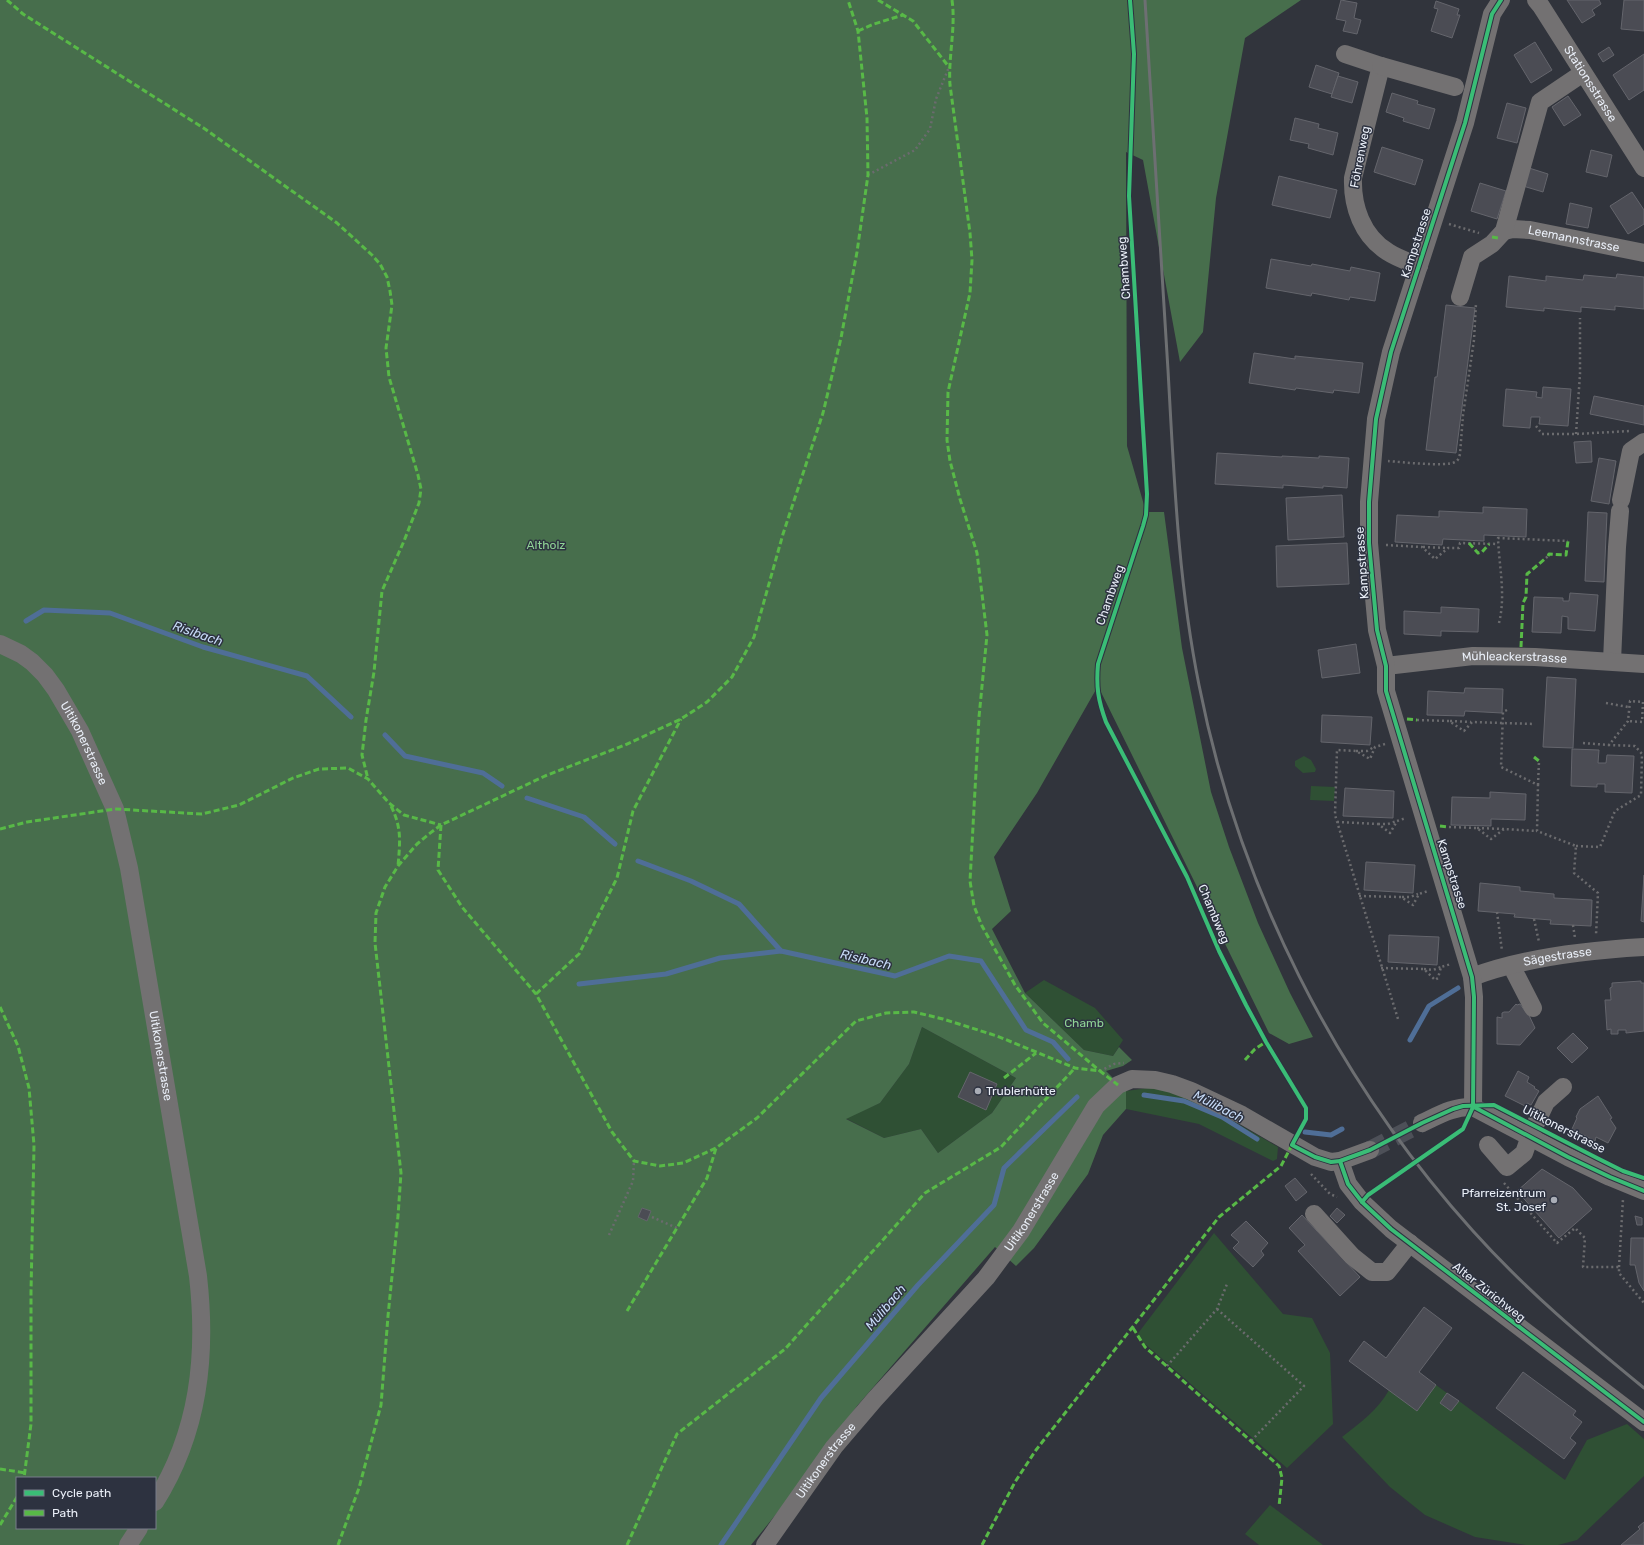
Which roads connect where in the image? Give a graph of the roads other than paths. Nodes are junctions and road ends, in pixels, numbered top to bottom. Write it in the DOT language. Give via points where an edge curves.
graph roads {
  1 [pos="1501,0"];
  2 [pos="1536,0"];
  3 [pos="1344,54"];
  4 [pos="1381,66"];
  5 [pos="1583,73"];
  6 [pos="1454,87"];
  7 [pos="1644,168"];
  8 [pos="1504,231"];
  9 [pos="1644,253"];
  10 [pos="1419,266"];
  11 [pos="1468,298"];
  12 [pos="1640,436"];
  13 [pos="0,644"];
  14 [pos="1612,661"];
  15 [pos="1644,664"];
  16 [pos="1386,666"];
  17 [pos="1644,947"];
  18 [pos="1508,961"];
  19 [pos="1472,977"];
  20 [pos="1533,1008"];
  21 [pos="1563,1087"];
  22 [pos="1473,1107"];
  23 [pos="1422,1123"];
  24 [pos="1530,1136"];
  25 [pos="1488,1145"];
  26 [pos="1370,1150"];
  27 [pos="1340,1161"];
  28 [pos="1644,1191"];
  29 [pos="1314,1214"];
  30 [pos="1410,1243"];
  31 [pos="1644,1422"];
  32 [pos="156,1500"];
  33 [pos="138,1529"];
  34 [pos="128,1545"];
  35 [pos="765,1545"];
  1 -- 10 [label="street, Kampstrasse" via="1492,14 1465,123"];
  2 -- 5 [label="street, Stationsstrasse"];
  3 -- 4 [label="street"];
  4 -- 6 [label="street"];
  4 -- 10 [label="street, Föhrenweg" via="1356,162 1352,193 1360,218 1370,236 1388,252"];
  5 -- 7 [label="street, Stationsstrasse"];
  5 -- 8 [label="street" via="1540,102"];
  8 -- 9 [label="street, Leemannstrasse" via="1530,230"];
  8 -- 11 [label="street" via="1492,244 1472,256"];
  10 -- 16 [label="street, Kampstrasse" via="1390,352 1376,419 1372,458 1369,543 1377,630"];
  12 -- 14 [label="street" via="1631,451 1621,505 1616,547"];
  13 -- 32 [label="street, Uitikonerstrasse" via="21,654 45,675 80,731 115,810 129,868 202,1310 202,1342 196,1401 184,1444"];
  14 -- 15 [label="street, Mühleackerstrasse"];
  14 -- 16 [label="street, Mühleackerstrasse" via="1473,656"];
  16 -- 19 [label="street, Kampstrasse" via="1388,699"];
  17 -- 18 [label="street, Sägestrasse"];
  18 -- 19 [label="street, Sägestrasse"];
  18 -- 20 [label="street"];
  19 -- 22 [label="street, Kampstrasse"];
  21 -- 24 [label="street" via="1546,1102"];
  22 -- 23 [label="street" via="1453,1109"];
  22 -- 24 [label="street, Uitikonerstrasse"];
  24 -- 25 [label="street" via="1524,1153 1507,1168"];
  24 -- 28 [label="street, Uitikonerstrasse" via="1610,1178"];
  26 -- 27 [label="street, Uitikonerstrasse"];
  27 -- 30 [label="street, Alter Zürichweg" via="1352,1190 1391,1229"];
  27 -- 35 [label="street, Uitikonerstrasse" via="1332,1162 1315,1157 1242,1115 1172,1084 1132,1079 1118,1085 1096,1106 1021,1231 986,1278 834,1447"];
  29 -- 30 [label="street" via="1352,1256 1372,1272 1387,1272"];
  30 -- 31 [label="street, Alter Zürichweg"];
  33 -- 34 [label="street"];
}
